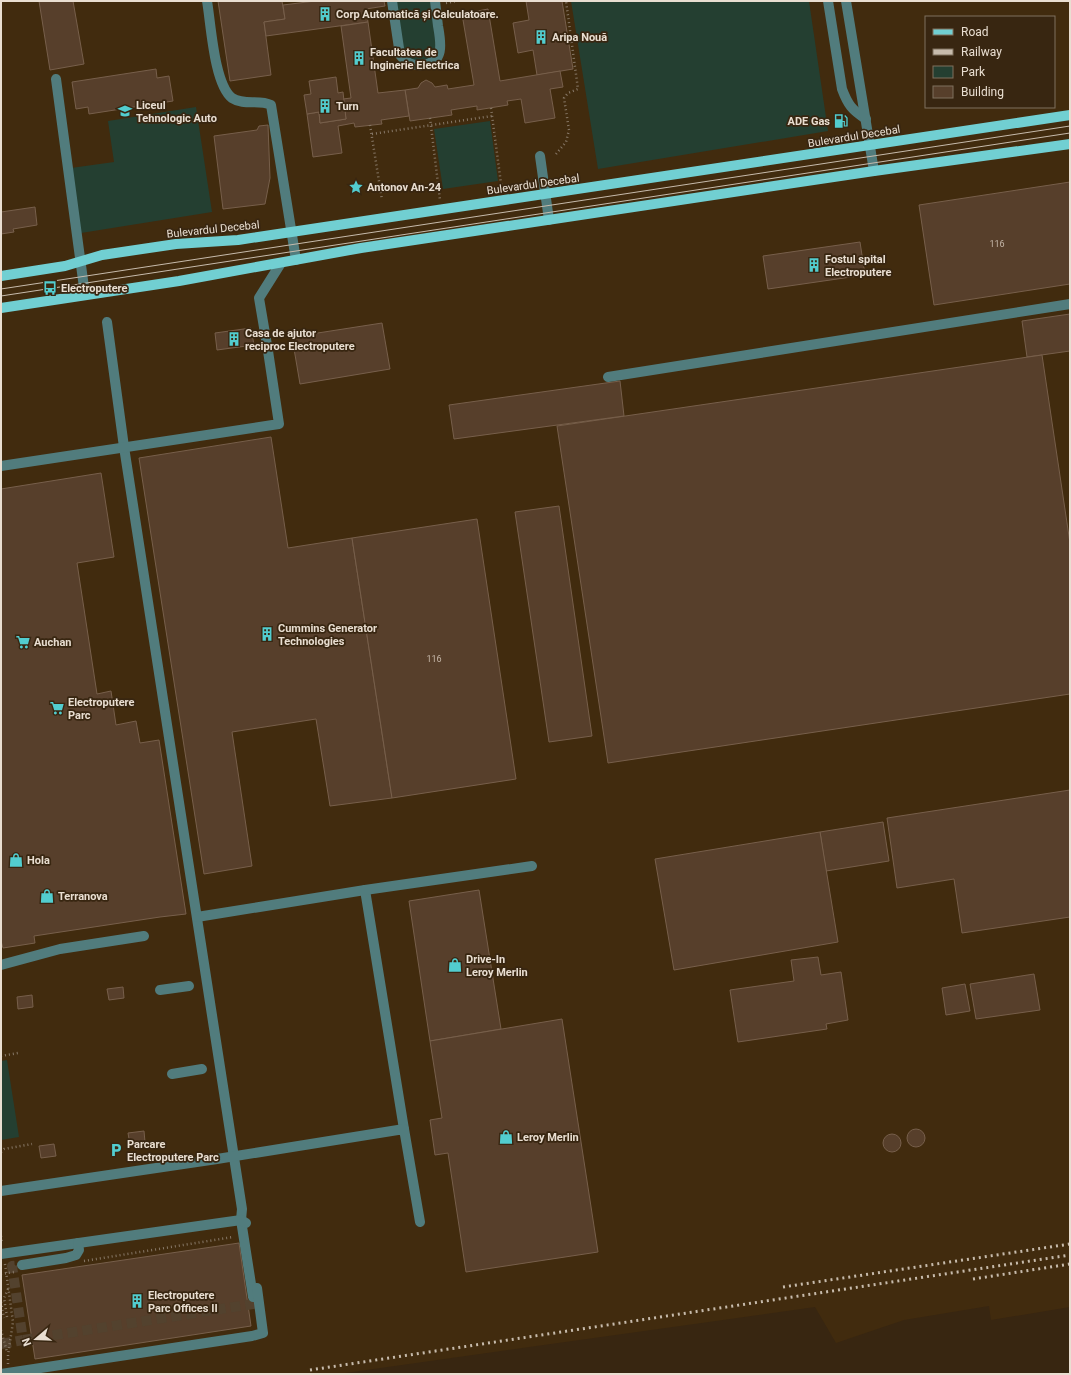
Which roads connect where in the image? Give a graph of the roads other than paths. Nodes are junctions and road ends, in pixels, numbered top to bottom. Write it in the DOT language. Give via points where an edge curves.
graph roads {
  1 [pos="207,1"];
  2 [pos="392,1"];
  3 [pos="435,1"];
  4 [pos="828,1"];
  5 [pos="846,1"];
  6 [pos="56,79"];
  7 [pos="1070,115"];
  8 [pos="866,119"];
  9 [pos="1070,144"];
  10 [pos="870,145"];
  11 [pos="540,156"];
  12 [pos="874,171"];
  13 [pos="545,194"];
  14 [pos="549,220"];
  15 [pos="291,232"];
  16 [pos="296,260"];
  17 [pos="81,261"];
  18 [pos="281,263"];
  19 [pos="1,276"];
  20 [pos="85,295"];
  21 [pos="1070,304"];
  22 [pos="1,308"];
  23 [pos="106,322"];
  24 [pos="608,377"];
  25 [pos="124,447"];
  26 [pos="1,466"];
  27 [pos="532,866"];
  28 [pos="365,890"];
  29 [pos="197,916"];
  30 [pos="144,936"];
  31 [pos="1,965"];
  32 [pos="189,986"];
  33 [pos="160,990"];
  34 [pos="202,1069"];
  35 [pos="172,1074"];
  36 [pos="404,1129"];
  37 [pos="234,1156"];
  38 [pos="1,1191"];
  39 [pos="241,1220"];
  40 [pos="420,1222"];
  41 [pos="78,1243"];
  42 [pos="2,1254"];
  43 [pos="21,1268"];
  44 [pos="252,1297"];
  45 [pos="5,1373"];
  1 -- 15 [label="street" via="217,69 225,90 233,98 244,102 264,102 270,106"];
  2 -- 3 [label="street" via="400,55 414,66 431,63 438,58 442,47"];
  4 -- 8 [label="street" via="842,90 847,103"];
  5 -- 8 [label="street"];
  6 -- 17 [label="street"];
  7 -- 10 [label="main road, Bulevardul Decebal"];
  8 -- 10 [label="street"];
  9 -- 12 [label="main road"];
  10 -- 12 [label="street"];
  10 -- 13 [label="main road, Bulevardul Decebal"];
  11 -- 13 [label="street"];
  12 -- 14 [label="main road"];
  13 -- 14 [label="street"];
  13 -- 15 [label="main road, Bulevardul Decebal"];
  14 -- 16 [label="main road"];
  15 -- 16 [label="street"];
  15 -- 17 [label="main road, Bulevardul Decebal" via="238,240 176,244"];
  16 -- 18 [label="main road"];
  17 -- 19 [label="main road, Bulevardul Decebal"];
  17 -- 20 [label="street"];
  18 -- 20 [label="main road"];
  18 -- 25 [label="street" via="259,298 279,424"];
  20 -- 22 [label="main road"];
  21 -- 24 [label="street"];
  23 -- 25 [label="street"];
  25 -- 26 [label="street"];
  25 -- 29 [label="street"];
  27 -- 28 [label="street"];
  28 -- 29 [label="street"];
  28 -- 36 [label="street"];
  29 -- 37 [label="street"];
  30 -- 31 [label="street" via="60,949"];
  32 -- 33 [label="street"];
  34 -- 35 [label="street"];
  36 -- 37 [label="street"];
  36 -- 40 [label="street"];
  37 -- 38 [label="street"];
  37 -- 39 [label="street" via="242,1209"];
  39 -- 41 [label="street"];
  39 -- 44 [label="street"];
  39 -- 45 [label="street" via="249,1230 263,1333"];
  41 -- 42 [label="street"];
  41 -- 43 [label="street" via="79,1250 76,1255"];
}
